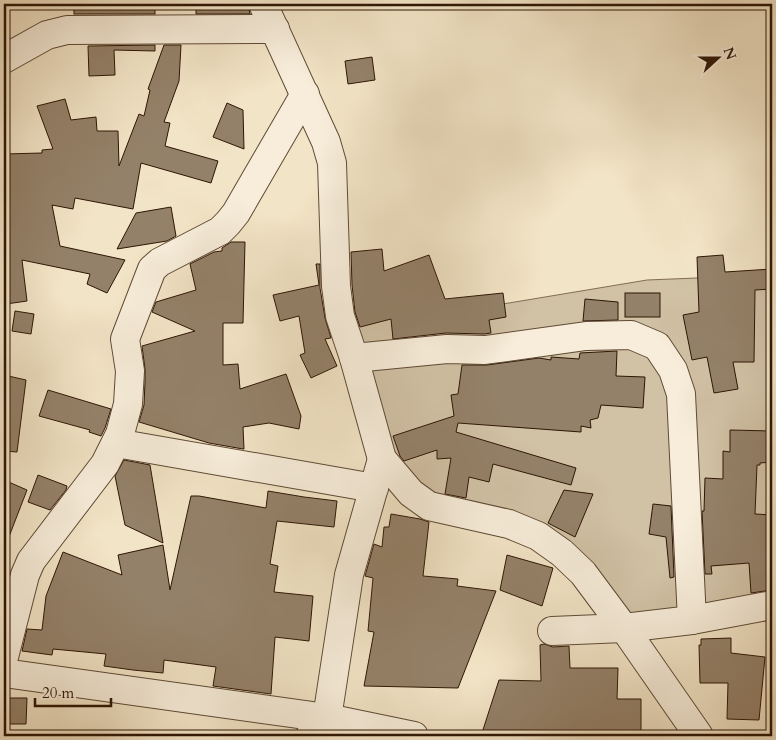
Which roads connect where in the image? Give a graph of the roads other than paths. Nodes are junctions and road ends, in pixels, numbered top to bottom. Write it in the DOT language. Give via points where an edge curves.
graph roads {
  1 [pos="263,4"];
  2 [pos="275,29"];
  3 [pos="4,59"];
  4 [pos="305,94"];
  5 [pos="354,358"];
  6 [pos="116,443"];
  7 [pos="382,459"];
  8 [pos="374,488"];
  9 [pos="772,605"];
  10 [pos="692,620"];
  11 [pos="624,628"];
  12 [pos="552,631"];
  13 [pos="4,656"];
  14 [pos="4,673"];
  15 [pos="318,727"];
  16 [pos="414,736"];
  17 [pos="699,736"];
  1 -- 2 [label="street"];
  2 -- 3 [label="street" via="67,30 47,35"];
  2 -- 4 [label="street"];
  4 -- 5 [label="street" via="332,163 336,286 340,316"];
  4 -- 6 [label="street" via="228,223 220,231 152,269 125,339 130,371 128,404"];
  5 -- 7 [label="street"];
  5 -- 10 [label="street" via="447,349 485,350 586,336 631,335 657,346 673,370 682,394"];
  6 -- 8 [label="street"];
  6 -- 13 [label="street" via="105,464 32,561 25,575"];
  7 -- 8 [label="street"];
  7 -- 11 [label="street" via="411,493 429,506 509,524 538,536 583,573"];
  8 -- 15 [label="street" via="349,575"];
  9 -- 10 [label="street"];
  10 -- 11 [label="street"];
  11 -- 12 [label="street"];
  11 -- 17 [label="street"];
  14 -- 15 [label="street"];
  15 -- 16 [label="street"];
}
